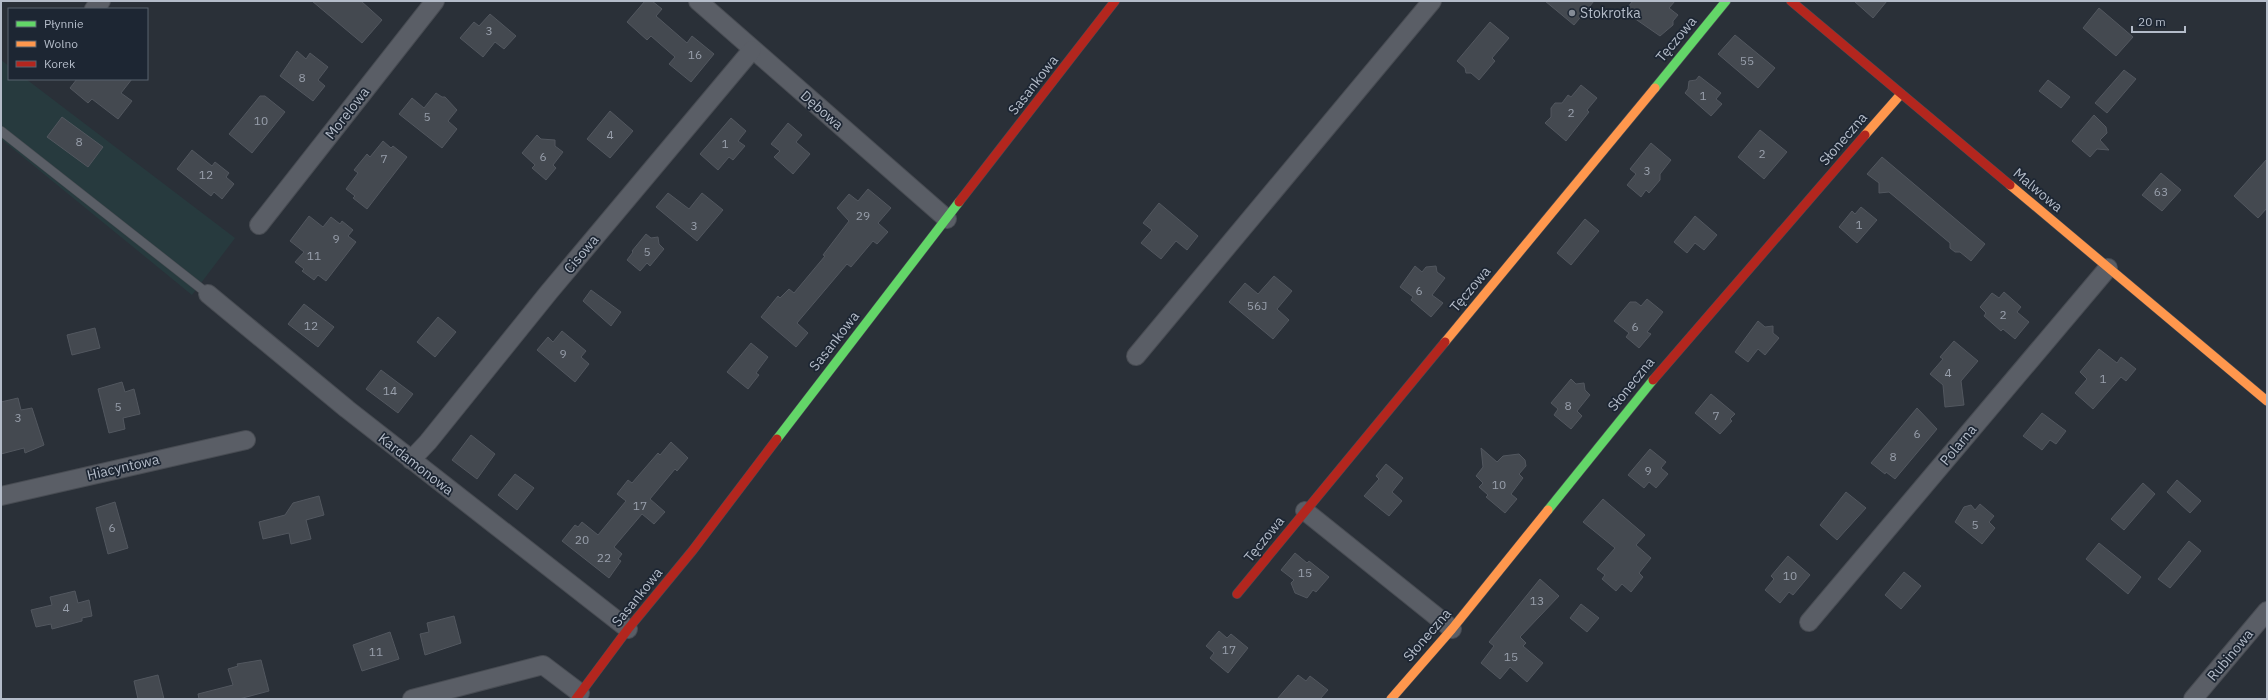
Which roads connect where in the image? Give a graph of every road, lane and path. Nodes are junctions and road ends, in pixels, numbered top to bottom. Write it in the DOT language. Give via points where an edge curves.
graph roads {
  1 [pos="435,1"];
  2 [pos="698,1"];
  3 [pos="1115,1"];
  4 [pos="1432,1"];
  5 [pos="1726,1"];
  6 [pos="1791,1"];
  7 [pos="752,50"];
  8 [pos="1901,94"];
  9 [pos="1,131"];
  10 [pos="947,219"];
  11 [pos="259,225"];
  12 [pos="2108,268"];
  13 [pos="208,294"];
  14 [pos="1136,356"];
  15 [pos="2267,401"];
  16 [pos="246,440"];
  17 [pos="410,460"];
  18 [pos="1,496"];
  19 [pos="1305,510"];
  20 [pos="1237,594"];
  21 [pos="2267,611"];
  22 [pos="1809,622"];
  23 [pos="628,629"];
  24 [pos="1452,629"];
  25 [pos="578,696"];
  26 [pos="412,699"];
  27 [pos="1390,699"];
  28 [pos="2193,699"];
  1 -- 11 [label="street, Morelowa"];
  2 -- 7 [label="street, Dębowa"];
  3 -- 10 [label="street, Sasankowa"];
  4 -- 14 [label="street"];
  5 -- 19 [label="street, Tęczowa"];
  6 -- 8 [label="street, Malwowa"];
  7 -- 10 [label="street, Dębowa"];
  7 -- 17 [label="street, Cisowa" via="549,292 428,442"];
  8 -- 12 [label="street, Malwowa"];
  8 -- 24 [label="street, Słoneczna" via="1666,362"];
  9 -- 13 [label="lane"];
  10 -- 23 [label="street, Sasankowa" via="693,550"];
  12 -- 15 [label="street, Malwowa"];
  12 -- 22 [label="street, Polarna"];
  13 -- 17 [label="street, Kardamonowa"];
  16 -- 18 [label="street, Hiacyntowa"];
  17 -- 23 [label="street, Kardamonowa"];
  19 -- 20 [label="street, Tęczowa"];
  19 -- 24 [label="street"];
  21 -- 28 [label="street, Rubinowa"];
  23 -- 25 [label="street, Sasankowa"];
  24 -- 27 [label="street, Słoneczna"];
  25 -- 26 [label="street" via="543,665"];
}
